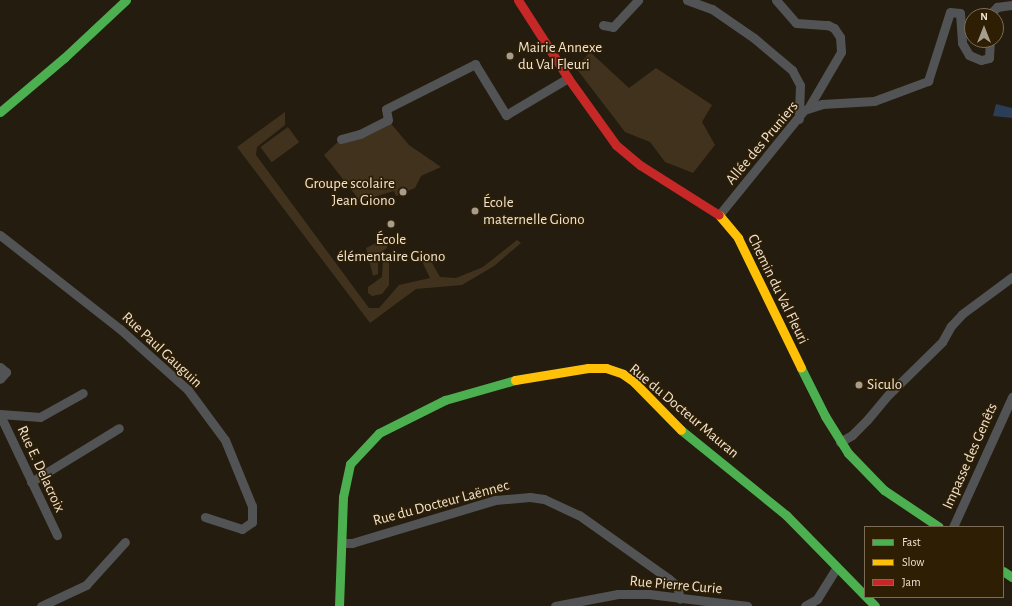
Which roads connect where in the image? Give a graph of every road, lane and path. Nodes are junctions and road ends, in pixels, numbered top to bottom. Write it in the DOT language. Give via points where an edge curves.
graph roads {
  1 [pos="126,0"];
  2 [pos="518,0"];
  3 [pos="638,0"];
  4 [pos="687,0"];
  5 [pos="776,0"];
  6 [pos="1012,5"];
  7 [pos="996,8"];
  8 [pos="603,25"];
  9 [pos="964,46"];
  10 [pos="965,48"];
  11 [pos="990,48"];
  12 [pos="568,78"];
  13 [pos="809,107"];
  14 [pos="0,112"];
  15 [pos="799,119"];
  16 [pos="341,139"];
  17 [pos="719,215"];
  18 [pos="0,235"];
  19 [pos="1012,277"];
  20 [pos="0,367"];
  21 [pos="0,379"];
  22 [pos="83,393"];
  23 [pos="1012,397"];
  24 [pos="0,415"];
  25 [pos="118,428"];
  26 [pos="840,442"];
  27 [pos="31,482"];
  28 [pos="206,517"];
  29 [pos="938,526"];
  30 [pos="954,526"];
  31 [pos="57,535"];
  32 [pos="125,542"];
  33 [pos="342,543"];
  34 [pos="836,568"];
  35 [pos="1004,571"];
  36 [pos="1012,577"];
  37 [pos="864,596"];
  38 [pos="866,598"];
  39 [pos="680,599"];
  40 [pos="40,606"];
  41 [pos="339,606"];
  42 [pos="555,606"];
  43 [pos="747,606"];
  44 [pos="805,606"];
  45 [pos="874,606"];
  1 -- 14 [label="street" via="64,58"];
  2 -- 12 [label="street, Chemin du Val Fleuri"];
  3 -- 8 [label="street" via="612,27"];
  4 -- 15 [label="street" via="712,10 754,38 792,70 800,85"];
  5 -- 13 [label="street" via="796,23 828,25 834,28 840,37 841,52"];
  6 -- 7 [label="street"];
  9 -- 13 [label="street, Allée des Pruniers" via="960,13 950,12 928,80 874,101"];
  10 -- 11 [label="street, Allée des Pruniers" via="969,55 981,60 989,58"];
  12 -- 16 [label="street" via="506,115 475,64 386,109 388,120 360,134"];
  12 -- 17 [label="street, Chemin du Val Fleuri" via="608,135 625,153"];
  13 -- 15 [label="street, Allée des Pruniers"];
  15 -- 17 [label="street, Allée des Pruniers"];
  17 -- 26 [label="street, Chemin du Val Fleuri" via="749,257"];
  18 -- 28 [label="street, Rue Paul Gauguin" via="120,329 188,390 225,440 252,506 252,522 242,529"];
  19 -- 26 [label="street" via="962,314 942,342 852,435"];
  20 -- 21 [label="street" via="6,372"];
  22 -- 24 [label="street" via="40,417"];
  23 -- 30 [label="street, Impasse des Genêts"];
  24 -- 27 [label="street, Rue E. Delacroix"];
  25 -- 27 [label="street"];
  26 -- 29 [label="street, Chemin du Val Fleuri" via="884,490"];
  27 -- 31 [label="street, Rue E. Delacroix"];
  32 -- 40 [label="street" via="86,585"];
  33 -- 34 [label="street, Rue du Docteur Mauran" via="343,497 350,464 379,433 444,400 514,380 588,368 606,368 623,374 634,382 670,420 786,515"];
  33 -- 39 [label="street, Rue du Docteur Laënnec" via="495,500 530,497 544,499 579,515 669,579 677,586"];
  33 -- 41 [label="street, Rue du Docteur Mauran"];
  34 -- 37 [label="street, Rue du Docteur Mauran"];
  34 -- 44 [label="street" via="817,599"];
  35 -- 36 [label="street"];
  38 -- 45 [label="street, Rue du Docteur Mauran"];
  39 -- 42 [label="street, Rue Pierre Curie" via="649,594 618,594"];
  39 -- 43 [label="street, Rue Pierre Curie"];
}
